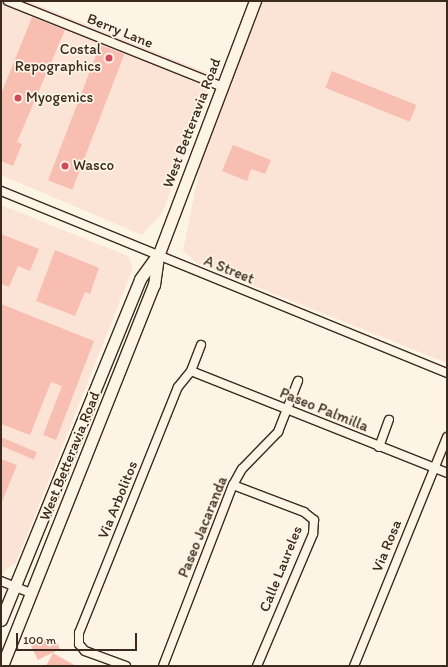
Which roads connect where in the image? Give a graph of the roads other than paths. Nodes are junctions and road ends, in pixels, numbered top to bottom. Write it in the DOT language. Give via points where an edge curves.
graph roads {
  1 [pos="8,1"];
  2 [pos="255,1"];
  3 [pos="221,86"];
  4 [pos="1,191"];
  5 [pos="158,256"];
  6 [pos="201,345"];
  7 [pos="191,371"];
  8 [pos="447,373"];
  9 [pos="298,381"];
  10 [pos="287,410"];
  11 [pos="389,420"];
  12 [pos="447,437"];
  13 [pos="379,447"];
  14 [pos="434,468"];
  15 [pos="447,473"];
  16 [pos="233,486"];
  17 [pos="1,581"];
  18 [pos="14,586"];
  19 [pos="31,593"];
  20 [pos="1,620"];
  21 [pos="2,666"];
  22 [pos="126,666"];
  23 [pos="163,666"];
  24 [pos="257,666"];
  25 [pos="354,666"];
  1 -- 3 [label="street, Berry Lane"];
  2 -- 3 [label="street, West Betteravia Road"];
  3 -- 5 [label="street, West Betteravia Road"];
  4 -- 5 [label="street, A Street"];
  5 -- 8 [label="street, A Street"];
  5 -- 18 [label="street, West Betteravia Road" via="140,280"];
  5 -- 19 [label="street, West Betteravia Road" via="154,285"];
  6 -- 7 [label="street, Via Arbolitos"];
  7 -- 10 [label="street, Paseo Palmilla"];
  7 -- 22 [label="street, Via Arbolitos" via="178,387 79,633 79,644 85,651"];
  9 -- 10 [label="street, Paseo Jacaranda"];
  10 -- 13 [label="street, Paseo Palmilla"];
  10 -- 16 [label="street, Paseo Jacaranda" via="278,432 242,469"];
  11 -- 13 [label="street"];
  12 -- 14 [label="street, Via Rosa"];
  13 -- 14 [label="street, Paseo Palmilla"];
  14 -- 15 [label="street, Paseo Palmilla"];
  14 -- 25 [label="street, Via Rosa"];
  16 -- 23 [label="street, Paseo Jacaranda"];
  16 -- 24 [label="street, Calle Laureles" via="304,512 314,520 313,534"];
  17 -- 18 [label="street"];
  18 -- 19 [label="street"];
  18 -- 20 [label="street, West Betteravia Road"];
  19 -- 21 [label="street, West Betteravia Road"];
}
